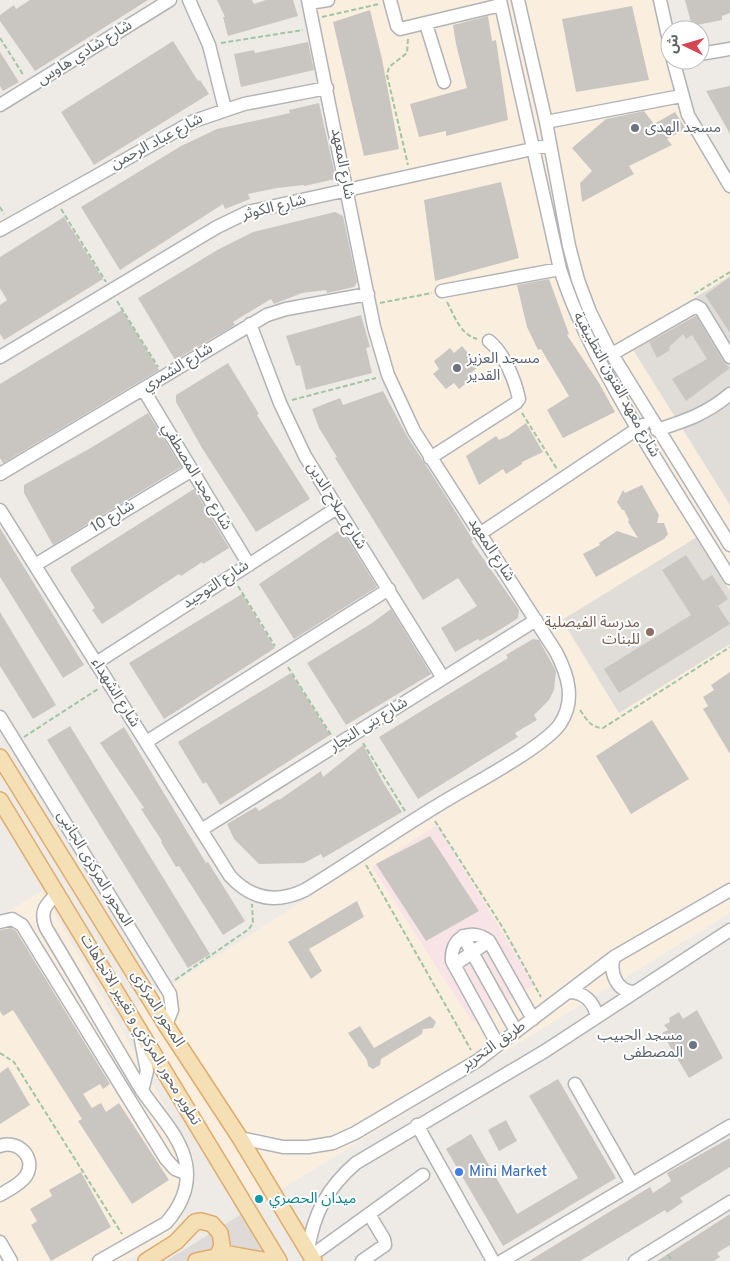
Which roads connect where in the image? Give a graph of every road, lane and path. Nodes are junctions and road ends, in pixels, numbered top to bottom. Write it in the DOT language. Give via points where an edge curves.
graph roads {
  1 [pos="170,0"];
  2 [pos="189,0"];
  3 [pos="328,0"];
  4 [pos="518,0"];
  5 [pos="660,0"];
  6 [pos="390,1"];
  7 [pos="309,2"];
  8 [pos="501,2"];
  9 [pos="665,20"];
  10 [pos="313,24"];
  11 [pos="426,24"];
  12 [pos="406,29"];
  13 [pos="0,38"];
  14 [pos="209,44"];
  15 [pos="730,49"];
  16 [pos="710,52"];
  17 [pos="675,70"];
  18 [pos="444,82"];
  19 [pos="31,86"];
  20 [pos="327,88"];
  21 [pos="681,96"];
  22 [pos="0,106"];
  23 [pos="226,109"];
  24 [pos="546,122"];
  25 [pos="550,145"];
  26 [pos="534,149"];
  27 [pos="411,177"];
  28 [pos="730,186"];
  29 [pos="347,191"];
  30 [pos="0,230"];
  31 [pos="560,269"];
  32 [pos="442,291"];
  33 [pos="369,300"];
  34 [pos="250,324"];
  35 [pos="484,340"];
  36 [pos="612,354"];
  37 [pos="730,357"];
  38 [pos="0,358"];
  39 [pos="388,375"];
  40 [pos="143,389"];
  41 [pos="730,394"];
  42 [pos="280,403"];
  43 [pos="516,403"];
  44 [pos="654,425"];
  45 [pos="637,429"];
  46 [pos="430,458"];
  47 [pos="192,470"];
  48 [pos="0,474"];
  49 [pos="563,478"];
  50 [pos="337,508"];
  51 [pos="0,510"];
  52 [pos="481,532"];
  53 [pos="730,546"];
  54 [pos="725,559"];
  55 [pos="249,564"];
  56 [pos="34,565"];
  57 [pos="730,578"];
  58 [pos="389,589"];
  59 [pos="536,620"];
  60 [pos="730,648"];
  61 [pos="96,662"];
  62 [pos="443,678"];
  63 [pos="108,682"];
  64 [pos="569,696"];
  65 [pos="0,716"];
  66 [pos="356,733"];
  67 [pos="16,742"];
  68 [pos="146,742"];
  69 [pos="0,757"];
  70 [pos="0,800"];
  71 [pos="428,811"];
  72 [pos="411,822"];
  73 [pos="201,830"];
  74 [pos="361,855"];
  75 [pos="730,890"];
  76 [pos="58,893"];
  77 [pos="251,894"];
  78 [pos="0,922"];
  79 [pos="730,930"];
  80 [pos="462,936"];
  81 [pos="489,941"];
  82 [pos="472,953"];
  83 [pos="614,957"];
  84 [pos="454,965"];
  85 [pos="165,986"];
  86 [pos="569,992"];
  87 [pos="635,992"];
  88 [pos="547,1008"];
  89 [pos="597,1017"];
  90 [pos="532,1019"];
  91 [pos="166,1025"];
  92 [pos="138,1028"];
  93 [pos="516,1032"];
  94 [pos="498,1045"];
  95 [pos="0,1053"];
  96 [pos="477,1061"];
  97 [pos="575,1084"];
  98 [pos="142,1091"];
  99 [pos="417,1125"];
  100 [pos="730,1126"];
  101 [pos="240,1138"];
  102 [pos="0,1146"];
  103 [pos="187,1174"];
  104 [pos="423,1175"];
  105 [pos="632,1184"];
  106 [pos="0,1195"];
  107 [pos="730,1202"];
  108 [pos="369,1214"];
  109 [pos="0,1242"];
  110 [pos="129,1244"];
  111 [pos="218,1255"];
  112 [pos="310,1256"];
  113 [pos="11,1261"];
  114 [pos="99,1261"];
  115 [pos="146,1261"];
  116 [pos="196,1261"];
  117 [pos="268,1261"];
  118 [pos="279,1261"];
  119 [pos="362,1261"];
  120 [pos="493,1261"];
  121 [pos="502,1261"];
  122 [pos="635,1261"];
  1 -- 19 [label="street, شارع شادي هاوس"];
  2 -- 14 [label="street"];
  3 -- 7 [label="street"];
  4 -- 24 [label="street, شارع معهد الفنون التطبيقية"];
  5 -- 9 [label="street"];
  6 -- 10 [label="path"];
  6 -- 12 [label="street" via="398,28"];
  7 -- 10 [label="street, شارع المعهد"];
  8 -- 11 [label="street"];
  8 -- 26 [label="street, شارع معهد الفنون التطبيقية"];
  10 -- 14 [label="path"];
  10 -- 20 [label="street, شارع المعهد"];
  11 -- 12 [label="street"];
  11 -- 18 [label="street"];
  12 -- 27 [label="path" via="407,53 389,66 387,75"];
  13 -- 19 [label="path"];
  14 -- 23 [label="street"];
  15 -- 16 [label="street"];
  17 -- 21 [label="street"];
  19 -- 22 [label="street, شارع شادي هاوس"];
  20 -- 23 [label="street, شارع عباد الرحمن"];
  20 -- 29 [label="street, شارع المعهد"];
  21 -- 24 [label="street"];
  21 -- 28 [label="street" via="697,133"];
  23 -- 30 [label="street, شارع عباد الرحمن" via="178,128"];
  24 -- 25 [label="street, شارع معهد الفنون التطبيقية"];
  25 -- 26 [label="street, شارع الكوثر"];
  25 -- 36 [label="street, شارع معهد الفنون التطبيقية" via="578,280"];
  26 -- 27 [label="street, شارع الكوثر"];
  26 -- 31 [label="street, شارع معهد الفنون التطبيقية"];
  27 -- 29 [label="street, شارع الكوثر"];
  29 -- 33 [label="street, شارع المعهد"];
  29 -- 38 [label="street, شارع الكوثر" via="265,207 232,219"];
  31 -- 32 [label="street"];
  31 -- 45 [label="street, شارع معهد الفنون التطبيقية" via="580,325"];
  32 -- 33 [label="path"];
  32 -- 35 [label="path" via="461,329 469,337"];
  33 -- 34 [label="street, شارع الشمري" via="286,309"];
  33 -- 39 [label="street, شارع المعهد"];
  34 -- 40 [label="street, شارع الشمري"];
  34 -- 42 [label="street, شارع صلاح الدين"];
  35 -- 43 [label="street" via="496,346 515,384 519,399"];
  36 -- 37 [label="street" via="696,306"];
  36 -- 44 [label="street, شارع معهد الفنون التطبيقية"];
  39 -- 42 [label="path"];
  39 -- 46 [label="street, شارع المعهد"];
  40 -- 47 [label="street, شارع مجد المصطفي"];
  40 -- 48 [label="street, شارع الشمري"];
  41 -- 44 [label="street" via="693,419"];
  42 -- 50 [label="street, شارع صلاح الدين" via="305,456"];
  43 -- 46 [label="street"];
  43 -- 49 [label="path"];
  44 -- 45 [label="street"];
  44 -- 53 [label="street, شارع معهد الفنون التطبيقية"];
  45 -- 49 [label="street"];
  45 -- 54 [label="street, شارع معهد الفنون التطبيقية"];
  46 -- 52 [label="street, شارع المعهد"];
  47 -- 55 [label="street, شارع مجد المصطفي"];
  47 -- 56 [label="street, شارع 10"];
  49 -- 52 [label="street"];
  50 -- 55 [label="street, شارع التوحيد"];
  50 -- 58 [label="street, شارع صلاح الدين"];
  51 -- 56 [label="street, شارع الشهداء"];
  52 -- 59 [label="street, شارع المعهد"];
  54 -- 57 [label="street, شارع معهد الفنون التطبيقية"];
  55 -- 61 [label="street, شارع التوحيد"];
  56 -- 61 [label="street, شارع الشهداء"];
  58 -- 62 [label="street, شارع صلاح الدين"];
  58 -- 68 [label="street"];
  59 -- 62 [label="street, شارع بنى النجار"];
  59 -- 64 [label="street, شارع المعهد" via="565,669"];
  60 -- 64 [label="path" via="603,728 590,724"];
  61 -- 63 [label="street, شارع الشهداء"];
  62 -- 66 [label="street, شارع بنى النجار"];
  63 -- 67 [label="path"];
  63 -- 68 [label="street, شارع الشهداء"];
  64 -- 71 [label="street, شارع المعهد" via="561,723 552,734"];
  65 -- 67 [label="street, المحور المركزى الجانبى"];
  66 -- 72 [label="path"];
  66 -- 73 [label="street, شارع بنى النجار"];
  67 -- 85 [label="street, المحور المركزى الجانبى"];
  68 -- 73 [label="street, شارع الشهداء"];
  69 -- 91 [label="main road, المحور المركزى"];
  70 -- 76 [label="main road, تطوير محور المركزي و تغيير الاتجاهات"];
  71 -- 72 [label="street, شارع المعهد"];
  71 -- 88 [label="path" via="503,928"];
  72 -- 74 [label="street, شارع المعهد"];
  73 -- 77 [label="street, شارع الشهداء" via="230,876"];
  74 -- 77 [label="street, شارع المعهد" via="293,896 265,898"];
  74 -- 96 [label="path"];
  75 -- 83 [label="street, طريق التحرير"];
  76 -- 92 [label="main road, تطوير محور المركزي و تغيير الاتجاهات"];
  76 -- 98 [label="street" via="44,909 42,915 46,928"];
  77 -- 85 [label="path" via="253,916 250,929"];
  78 -- 103 [label="street" via="12,919 22,925 166,1159 175,1169"];
  79 -- 87 [label="street, طريق التحرير"];
  80 -- 81 [label="street" via="472,933"];
  80 -- 82 [label="street"];
  80 -- 84 [label="street" via="452,951"];
  81 -- 82 [label="street"];
  81 -- 90 [label="street"];
  82 -- 84 [label="street"];
  82 -- 93 [label="street"];
  83 -- 86 [label="street, طريق التحرير"];
  83 -- 87 [label="street" via="612,968 617,983 625,990"];
  84 -- 94 [label="street"];
  85 -- 91 [label="street, المحور المركزى الجانبى" via="170,994 172,1010"];
  86 -- 88 [label="street, طريق التحرير"];
  86 -- 89 [label="street" via="587,997"];
  87 -- 89 [label="street, طريق التحرير"];
  88 -- 90 [label="street, طريق التحرير"];
  89 -- 99 [label="street, طريق التحرير" via="546,1051"];
  90 -- 93 [label="street, طريق التحرير"];
  91 -- 101 [label="main road, المحور المركزى"];
  92 -- 98 [label="street" via="147,1071"];
  92 -- 118 [label="main road, تطوير محور المركزي و تغيير الاتجاهات"];
  93 -- 94 [label="street, طريق التحرير"];
  94 -- 96 [label="street, طريق التحرير"];
  95 -- 110 [label="path" via="14,1062"];
  96 -- 101 [label="street, طريق التحرير" via="333,1143 283,1147"];
  97 -- 105 [label="street"];
  98 -- 103 [label="street" via="180,1146"];
  99 -- 112 [label="street, طريق التحرير" via="356,1163 331,1188 315,1218"];
  99 -- 120 [label="street"];
  100 -- 105 [label="street"];
  101 -- 112 [label="main road, المحور المركزى"];
  102 -- 106 [label="street" via="9,1144 22,1149 29,1160 23,1180"];
  103 -- 110 [label="street" via="184,1196 174,1215"];
  104 -- 108 [label="street"];
  105 -- 121 [label="street"];
  107 -- 122 [label="street"];
  108 -- 112 [label="street"];
  108 -- 119 [label="street" via="385,1245"];
  109 -- 113 [label="street"];
  110 -- 114 [label="street"];
  111 -- 115 [label="main road" via="222,1245 220,1233 212,1224 196,1222 176,1242"];
  111 -- 116 [label="main road"];
  111 -- 117 [label="main road" via="241,1255"];
}
